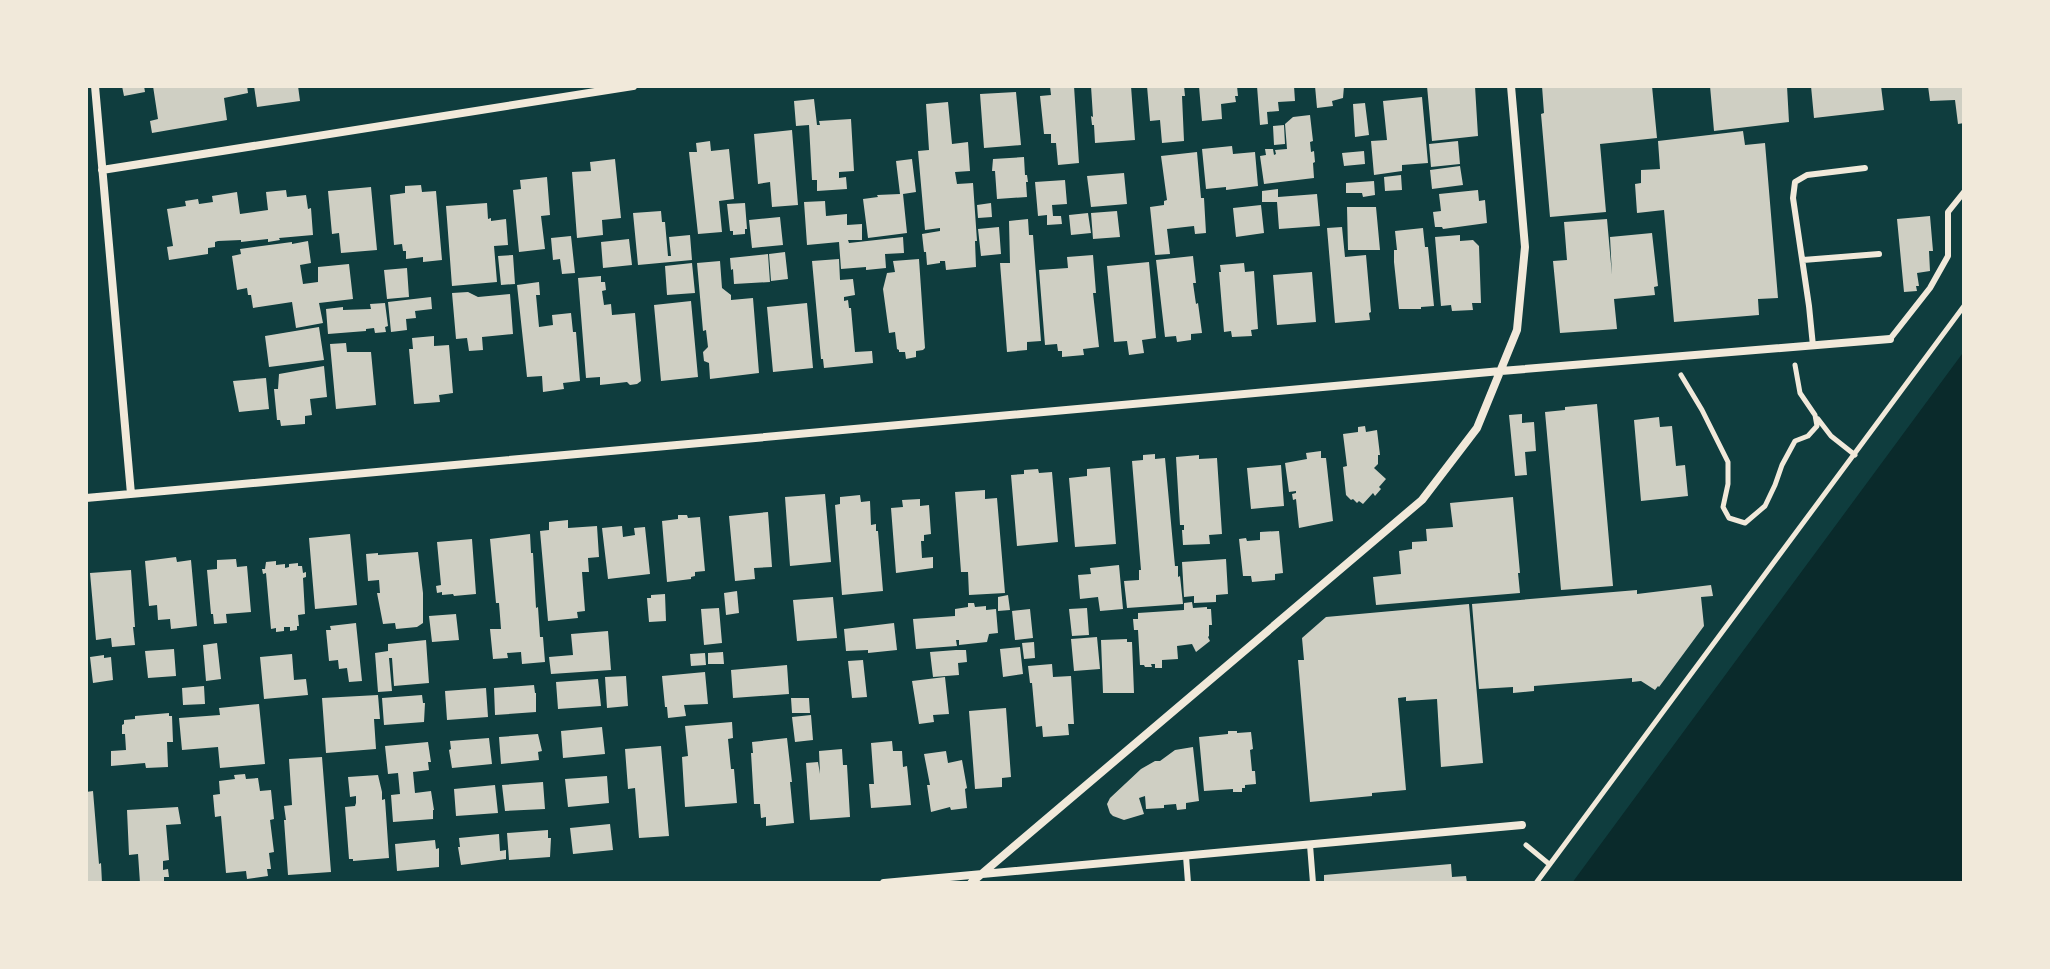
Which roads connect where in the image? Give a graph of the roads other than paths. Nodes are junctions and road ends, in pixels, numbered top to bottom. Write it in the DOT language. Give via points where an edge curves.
graph roads {
  1 [pos="95,86"];
  2 [pos="633,86"];
  3 [pos="1511,86"];
  4 [pos="1865,168"];
  5 [pos="102,170"];
  6 [pos="1964,192"];
  7 [pos="1879,254"];
  8 [pos="1803,260"];
  9 [pos="1890,339"];
  10 [pos="1813,346"];
  11 [pos="1501,371"];
  12 [pos="131,494"];
  13 [pos="86,498"];
  14 [pos="1522,825"];
  15 [pos="1310,845"];
  16 [pos="1186,856"];
  17 [pos="981,874"];
  18 [pos="884,883"];
  19 [pos="971,883"];
  20 [pos="1188,883"];
  21 [pos="1313,883"];
  1 -- 5 [label="street"];
  2 -- 5 [label="street"];
  3 -- 11 [label="street" via="1525,247 1517,330"];
  4 -- 8 [label="lane" via="1807,175 1795,182"];
  5 -- 12 [label="street"];
  6 -- 9 [label="lane" via="1948,212 1948,256"];
  7 -- 8 [label="lane"];
  8 -- 10 [label="lane"];
  9 -- 10 [label="street"];
  10 -- 11 [label="street"];
  11 -- 12 [label="street"];
  11 -- 17 [label="street" via="1477,428 1422,500"];
  12 -- 13 [label="street"];
  14 -- 15 [label="street"];
  15 -- 16 [label="street"];
  15 -- 21 [label="lane"];
  16 -- 17 [label="street"];
  16 -- 20 [label="lane"];
  17 -- 18 [label="street"];
  17 -- 19 [label="street"];
}
